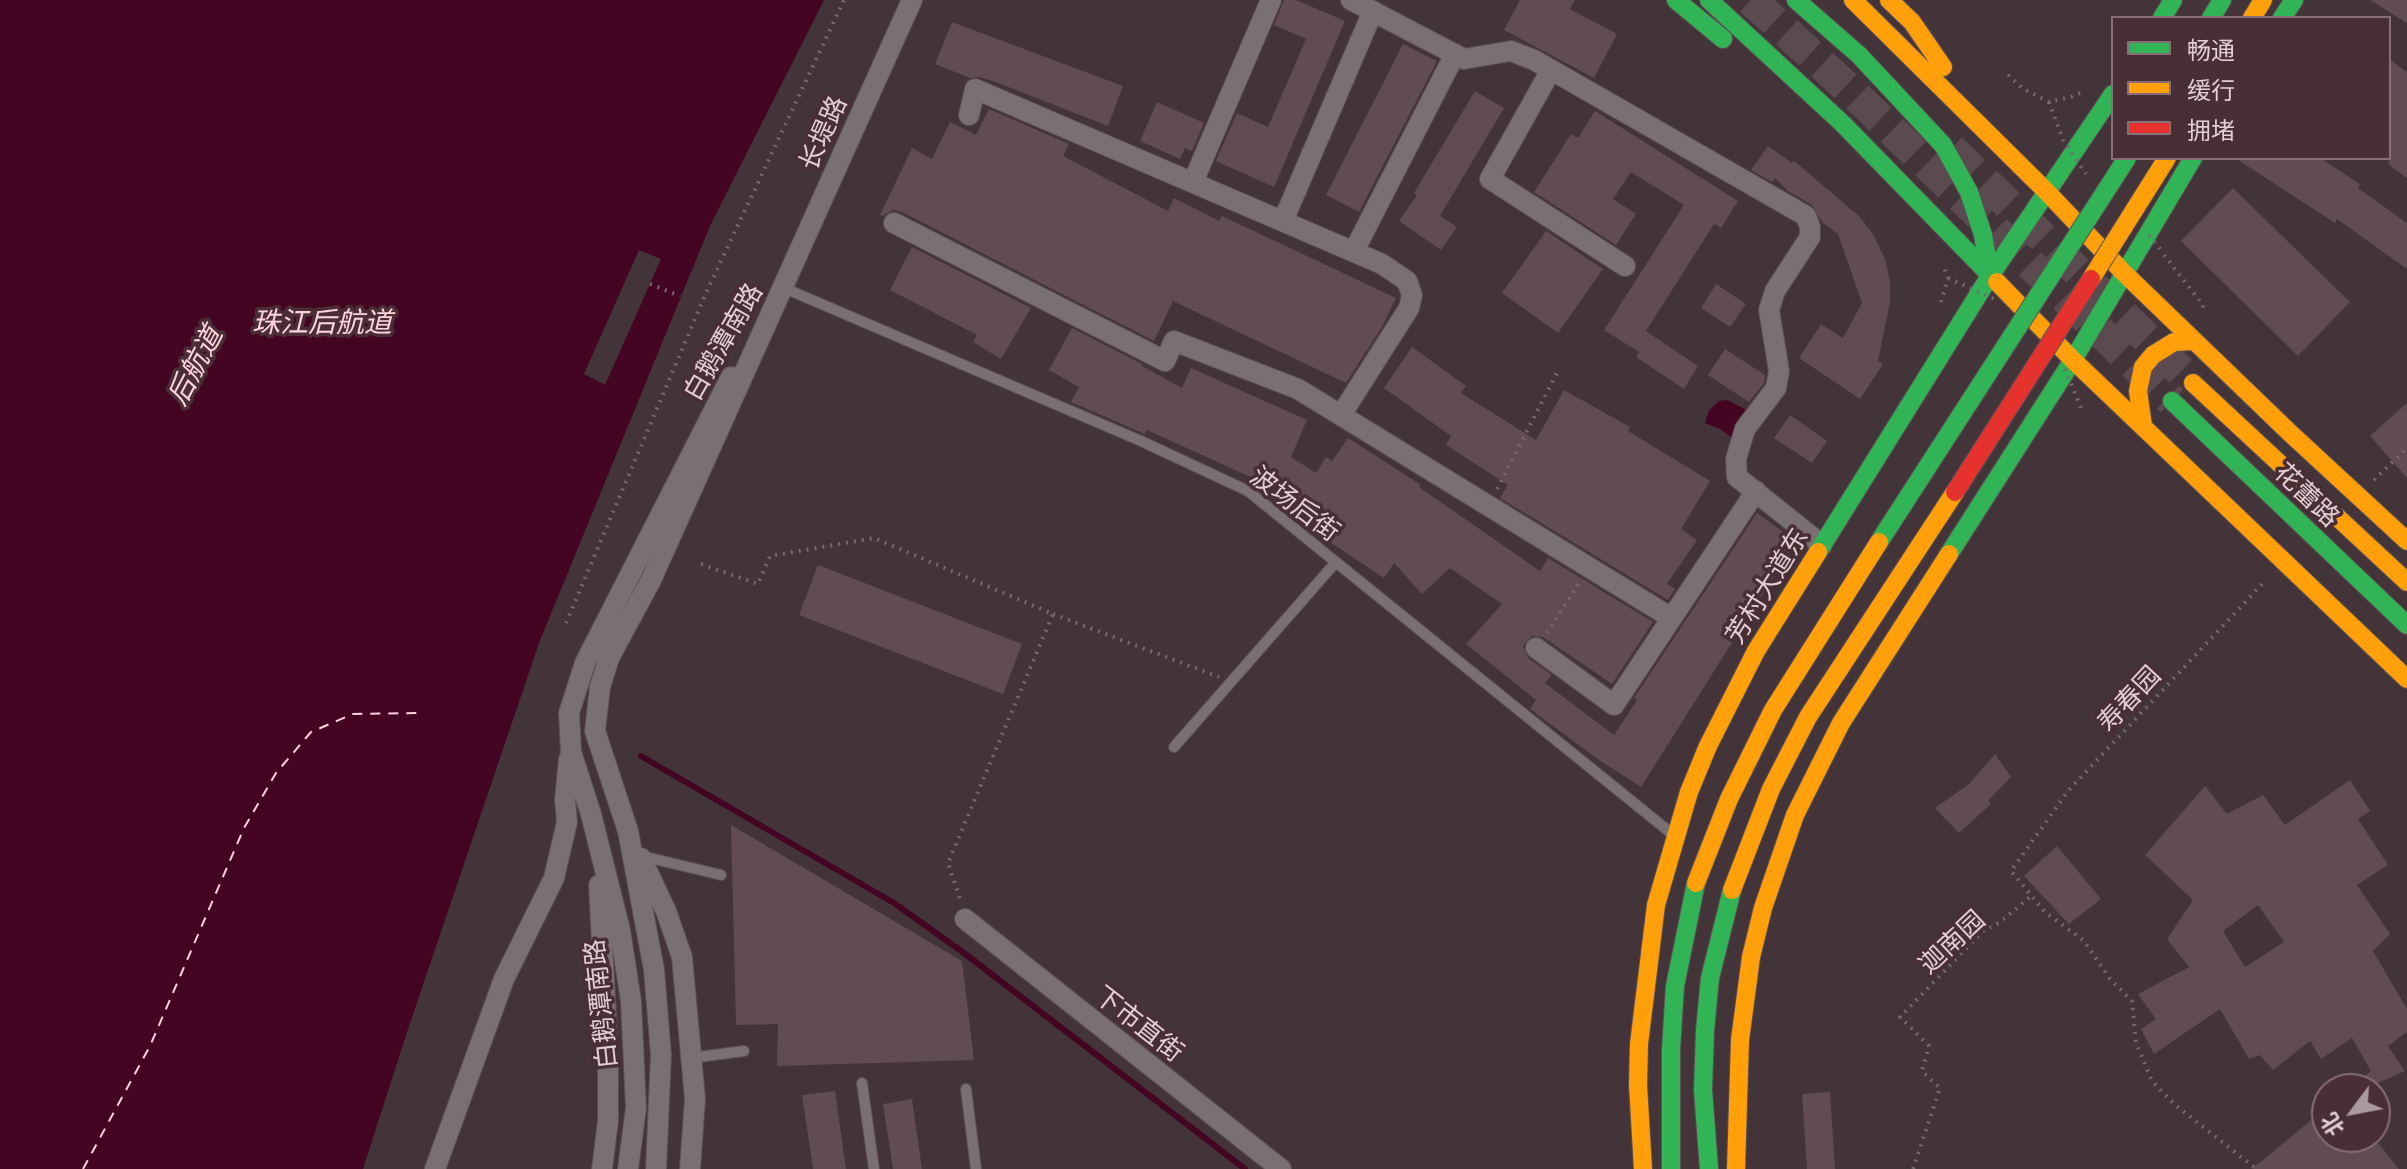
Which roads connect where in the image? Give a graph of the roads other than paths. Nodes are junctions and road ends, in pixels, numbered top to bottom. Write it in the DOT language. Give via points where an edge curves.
graph roads {
  1 [pos="912,0"];
  2 [pos="1271,0"];
  3 [pos="1351,0"];
  4 [pos="1676,0"];
  5 [pos="1709,0"];
  6 [pos="1796,0"];
  7 [pos="1853,0"];
  8 [pos="1889,0"];
  9 [pos="1373,11"];
  10 [pos="1455,54"];
  11 [pos="1551,70"];
  12 [pos="2111,97"];
  13 [pos="969,115"];
  14 [pos="1985,130"];
  15 [pos="2126,160"];
  16 [pos="2166,160"];
  17 [pos="2192,160"];
  18 [pos="1193,182"];
  19 [pos="2047,192"];
  20 [pos="1283,221"];
  21 [pos="894,223"];
  22 [pos="1354,251"];
  23 [pos="1625,266"];
  24 [pos="2124,273"];
  25 [pos="1990,276"];
  26 [pos="784,288"];
  27 [pos="2198,332"];
  28 [pos="2073,360"];
  29 [pos="2193,383"];
  30 [pos="2172,401"];
  31 [pos="1341,415"];
  32 [pos="2143,426"];
  33 [pos="1756,491"];
  34 [pos="2407,541"];
  35 [pos="1822,545"];
  36 [pos="1336,562"];
  37 [pos="2407,582"];
  38 [pos="1670,617"];
  39 [pos="2407,625"];
  40 [pos="1536,648"];
  41 [pos="2407,679"];
  42 [pos="571,742"];
  43 [pos="1174,747"];
  44 [pos="628,831"];
  45 [pos="1676,837"];
  46 [pos="597,841"];
  47 [pos="640,856"];
  48 [pos="721,875"];
  49 [pos="966,920"];
  50 [pos="744,1051"];
  51 [pos="691,1058"];
  52 [pos="862,1083"];
  53 [pos="966,1089"];
  54 [pos="435,1169"];
  55 [pos="602,1169"];
  56 [pos="628,1169"];
  57 [pos="656,1169"];
  58 [pos="690,1169"];
  59 [pos="874,1169"];
  60 [pos="976,1169"];
  61 [pos="1281,1169"];
  62 [pos="1643,1169"];
  63 [pos="1671,1169"];
  64 [pos="1709,1169"];
  65 [pos="1736,1169"];
  1 -- 26 [label="street, 长堤路"];
  2 -- 18 [label="street"];
  3 -- 9 [label="street"];
  4 -- 25 [label="main road" via="1832,135 1972,270"];
  5 -- 25 [label="main road" via="1843,124"];
  6 -- 25 [label="main road" via="1859,55 1943,145 1969,192"];
  7 -- 14 [label="main road"];
  8 -- 14 [label="main road" via="1912,22"];
  9 -- 10 [label="street"];
  9 -- 20 [label="street"];
  10 -- 11 [label="street" via="1464,59 1511,51"];
  10 -- 22 [label="street"];
  11 -- 23 [label="street" via="1490,179"];
  11 -- 33 [label="street" via="1806,216 1810,237 1775,291 1769,310 1779,371 1776,388 1745,429 1736,459 1737,477"];
  12 -- 19 [label="main road, 芳村大道东"];
  13 -- 18 [label="street" via="975,89"];
  14 -- 19 [label="main road"];
  15 -- 63 [label="main road, bridge" via="1793,677 1751,752 1696,883 1675,986"];
  16 -- 64 [label="main road, bridge" via="1808,717 1771,789 1732,890 1710,978 1703,1090"];
  17 -- 24 [label="main road"];
  18 -- 20 [label="street"];
  19 -- 24 [label="main road"];
  19 -- 25 [label="main road, 芳村大道东"];
  20 -- 22 [label="street"];
  21 -- 31 [label="street" via="1165,361 1174,341 1298,389"];
  22 -- 31 [label="street" via="1407,281 1412,295 1409,308"];
  24 -- 27 [label="main road"];
  24 -- 28 [label="main road"];
  25 -- 28 [label="main road"];
  25 -- 35 [label="main road, 芳村大道东"];
  26 -- 36 [label="lane, 波场后街" via="1248,491"];
  26 -- 42 [label="street, 白鹅潭南路" via="724,388 585,663 569,713"];
  26 -- 44 [label="street, 白鹅潭南路" via="600,687 595,731"];
  27 -- 32 [label="main road" via="2153,355 2143,367 2138,391"];
  27 -- 34 [label="main road"];
  28 -- 32 [label="main road"];
  28 -- 65 [label="main road" via="1841,723 1795,815 1751,957 1740,1040"];
  29 -- 37 [label="main road, 花蕾路"];
  30 -- 39 [label="main road, 花蕾路"];
  31 -- 38 [label="street"];
  32 -- 41 [label="main road"];
  33 -- 35 [label="street"];
  33 -- 38 [label="street"];
  35 -- 45 [label="main road, 芳村大道东" via="1756,651 1708,746"];
  36 -- 43 [label="lane"];
  36 -- 45 [label="lane, 波场后街"];
  38 -- 40 [label="street" via="1614,705"];
  42 -- 46 [label="street, 白鹅潭南路"];
  42 -- 54 [label="street" via="567,822 554,878 504,979"];
  44 -- 47 [label="street"];
  44 -- 57 [label="street, 白鹅潭南路" via="654,970 661,1055"];
  45 -- 62 [label="main road, 芳村大道东" via="1656,905 1643,1000 1638,1085"];
  46 -- 55 [label="street" via="608,1056"];
  46 -- 56 [label="street, 白鹅潭南路" via="631,1001 636,1108"];
  47 -- 48 [label="lane"];
  47 -- 51 [label="street" via="682,957"];
  49 -- 61 [label="street, 下市直街"];
  50 -- 51 [label="lane"];
  51 -- 58 [label="street" via="695,1099"];
  52 -- 59 [label="lane"];
  53 -- 60 [label="lane"];
}
